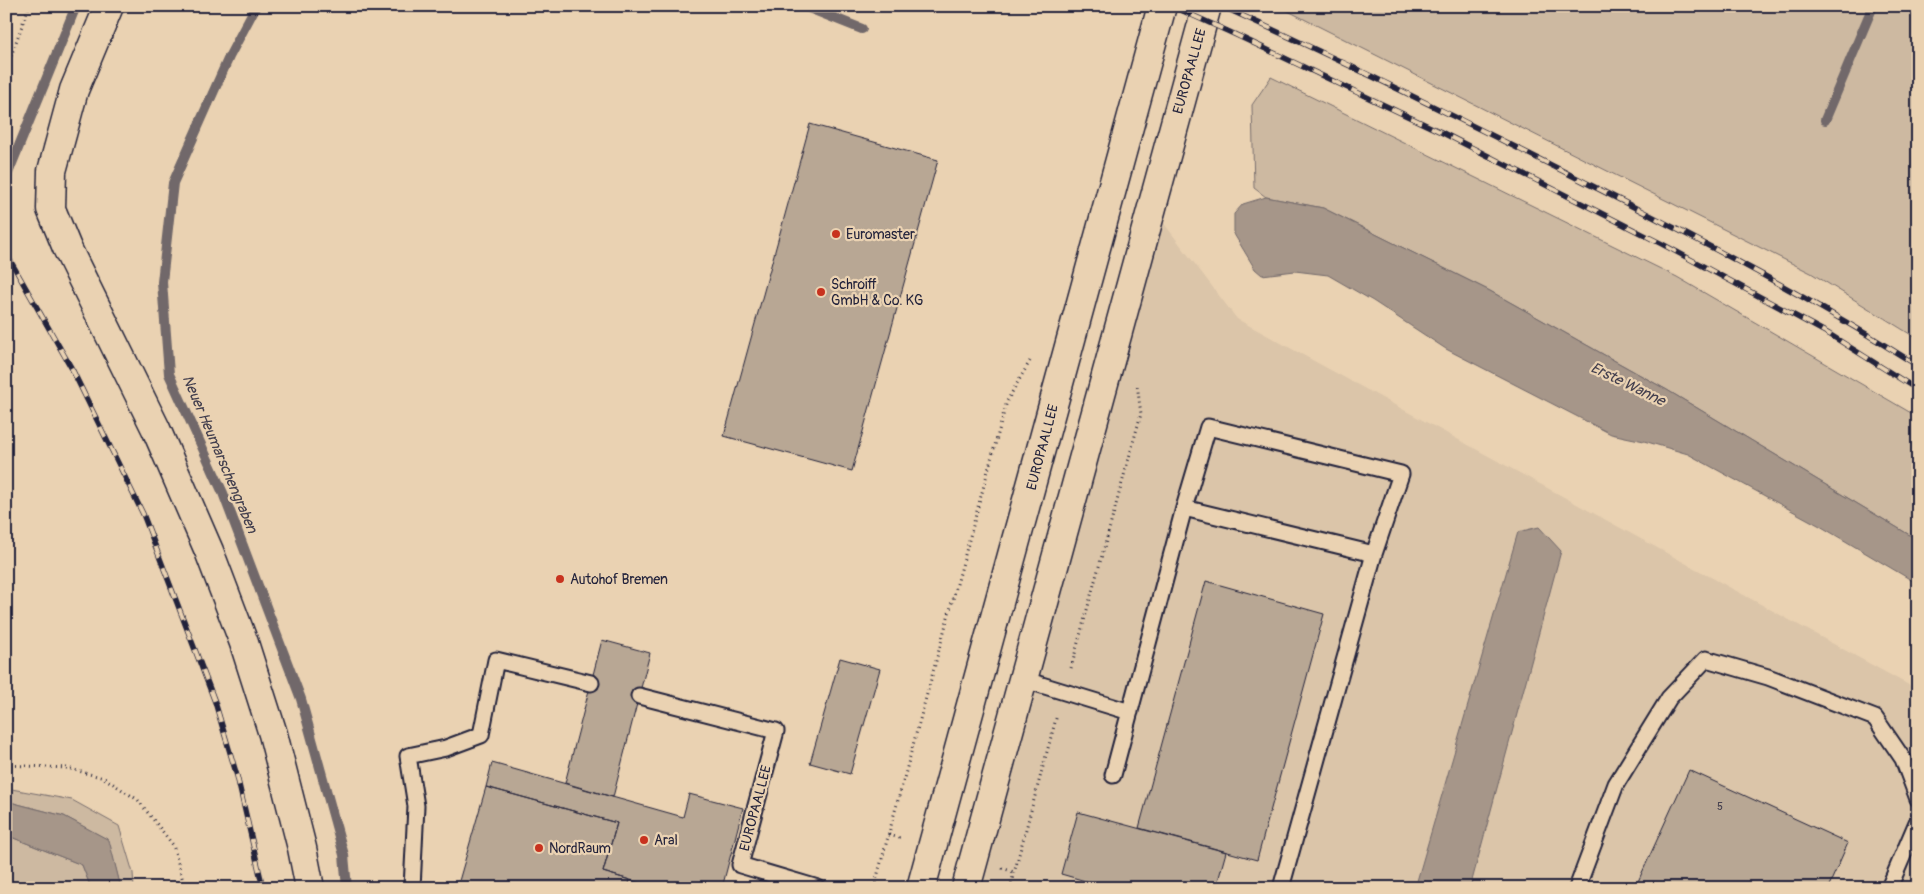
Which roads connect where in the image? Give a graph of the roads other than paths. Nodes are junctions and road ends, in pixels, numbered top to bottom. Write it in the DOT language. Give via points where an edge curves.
graph roads {
  1 [pos="109,6"];
  2 [pos="1162,6"];
  3 [pos="1207,6"];
  4 [pos="1184,508"];
  5 [pos="1374,554"];
  6 [pos="1022,679"];
  7 [pos="591,683"];
  8 [pos="639,696"];
  9 [pos="1130,712"];
  10 [pos="1113,775"];
  11 [pos="1918,799"];
  12 [pos="1918,820"];
  13 [pos="799,885"];
  14 [pos="310,888"];
  15 [pos="412,888"];
  16 [pos="818,888"];
  17 [pos="921,888"];
  18 [pos="966,888"];
  19 [pos="1281,888"];
  20 [pos="1577,888"];
  21 [pos="1890,888"];
  1 -- 14 [label="street" via="74,90 52,171 51,209 156,428 210,551 273,734"];
  2 -- 17 [label="street, EUROPAALLEE"];
  3 -- 6 [label="street, EUROPAALLEE"];
  4 -- 5 [label="lane"];
  4 -- 5 [label="lane" via="1208,427 1401,474"];
  4 -- 9 [label="lane"];
  5 -- 19 [label="lane"];
  6 -- 9 [label="lane"];
  6 -- 18 [label="street, EUROPAALLEE"];
  7 -- 15 [label="lane" via="496,660 481,735 446,748 408,756 416,806"];
  8 -- 13 [label="lane, EUROPAALLEE" via="776,732 740,865"];
  9 -- 10 [label="lane"];
  11 -- 20 [label="lane" via="1903,759 1875,718 1768,677 1706,660 1669,698 1616,784"];
  12 -- 21 [label="lane"];
  13 -- 16 [label="lane, EUROPAALLEE"];
}
